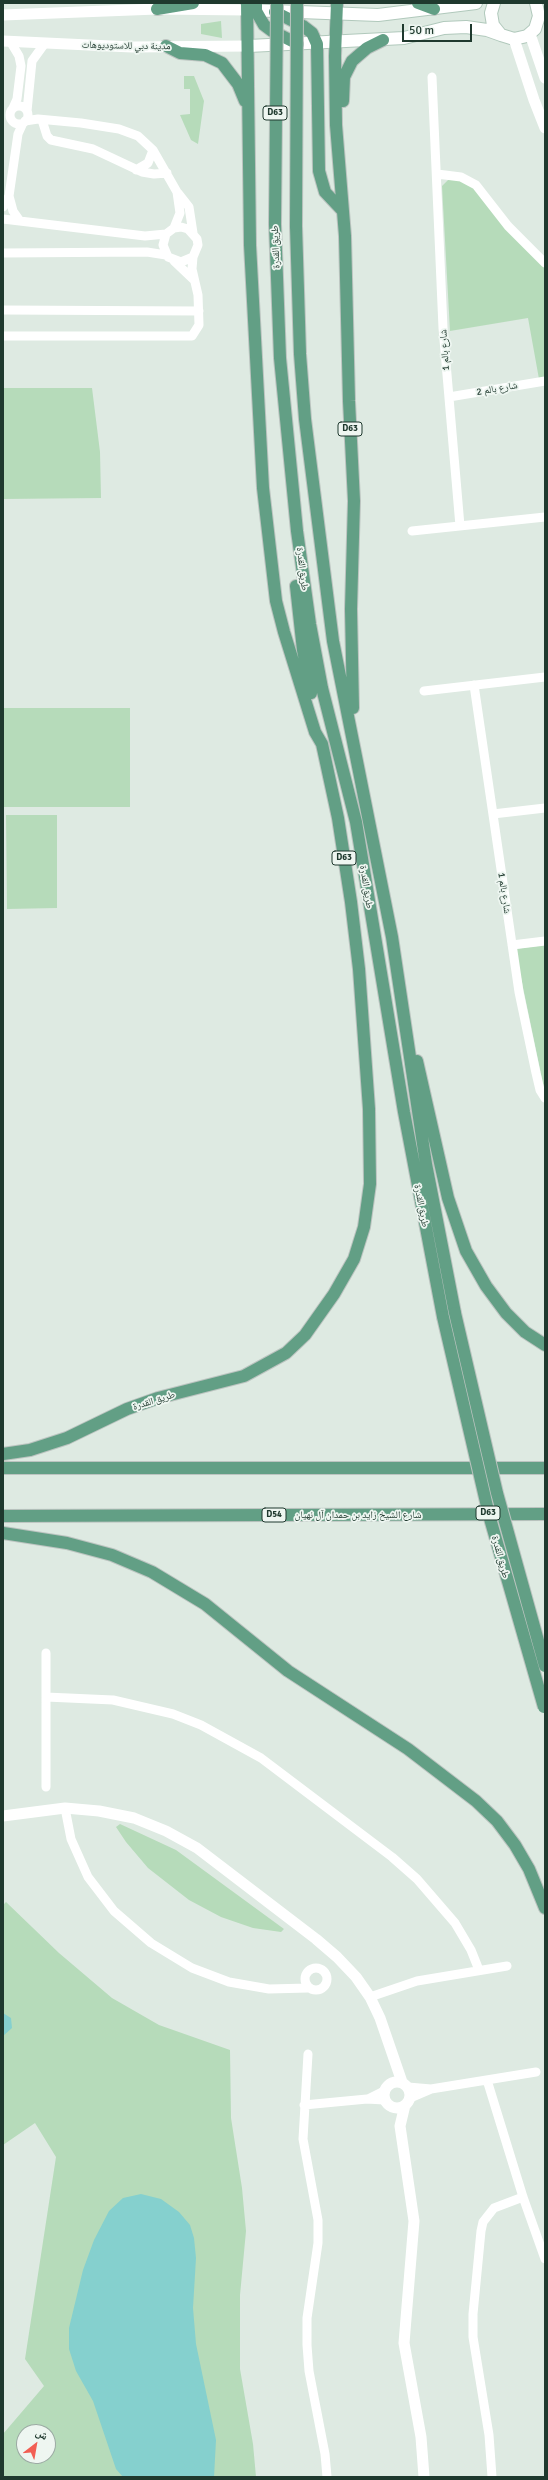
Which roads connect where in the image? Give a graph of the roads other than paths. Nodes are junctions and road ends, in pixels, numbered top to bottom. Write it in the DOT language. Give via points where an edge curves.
graph roads {
  1 [pos="193,3"];
  2 [pos="297,3"];
  3 [pos="418,3"];
  4 [pos="476,3"];
  5 [pos="494,3"];
  6 [pos="540,4"];
  7 [pos="252,7"];
  8 [pos="276,7"];
  9 [pos="337,8"];
  10 [pos="157,9"];
  11 [pos="434,9"];
  12 [pos="3,16"];
  13 [pos="541,24"];
  14 [pos="530,34"];
  15 [pos="502,35"];
  16 [pos="514,39"];
  17 [pos="383,40"];
  18 [pos="7,41"];
  19 [pos="45,43"];
  20 [pos="335,43"];
  21 [pos="298,44"];
  22 [pos="317,44"];
  23 [pos="166,46"];
  24 [pos="249,46"];
  25 [pos="20,60"];
  26 [pos="32,61"];
  27 [pos="432,77"];
  28 [pos="545,78"];
  29 [pos="23,90"];
  30 [pos="27,111"];
  31 [pos="247,115"];
  32 [pos="13,116"];
  33 [pos="42,120"];
  34 [pos="336,125"];
  35 [pos="545,128"];
  36 [pos="153,150"];
  37 [pos="136,170"];
  38 [pos="167,173"];
  39 [pos="437,174"];
  40 [pos="178,192"];
  41 [pos="9,196"];
  42 [pos="3,207"];
  43 [pos="342,209"];
  44 [pos="3,219"];
  45 [pos="20,221"];
  46 [pos="174,228"];
  47 [pos="193,233"];
  48 [pos="166,234"];
  49 [pos="3,253"];
  50 [pos="166,255"];
  51 [pos="193,257"];
  52 [pos="174,261"];
  53 [pos="545,263"];
  54 [pos="194,280"];
  55 [pos="3,310"];
  56 [pos="199,311"];
  57 [pos="3,336"];
  58 [pos="545,381"];
  59 [pos="449,397"];
  60 [pos="545,517"];
  61 [pos="460,526"];
  62 [pos="297,531"];
  63 [pos="412,531"];
  64 [pos="545,677"];
  65 [pos="474,685"];
  66 [pos="424,691"];
  67 [pos="352,733"];
  68 [pos="322,744"];
  69 [pos="545,808"];
  70 [pos="493,814"];
  71 [pos="545,940"];
  72 [pos="512,945"];
  73 [pos="404,1023"];
  74 [pos="545,1098"];
  75 [pos="545,1345"];
  76 [pos="3,1454"];
  77 [pos="3,1468"];
  78 [pos="545,1468"];
  79 [pos="545,1514"];
  80 [pos="3,1516"];
  81 [pos="3,1533"];
  82 [pos="46,1653"];
  83 [pos="545,1666"];
  84 [pos="46,1697"];
  85 [pos="544,1709"];
  86 [pos="46,1787"];
  87 [pos="65,1808"];
  88 [pos="3,1816"];
  89 [pos="545,1908"];
  90 [pos="507,1966"];
  91 [pos="479,1970"];
  92 [pos="308,1988"];
  93 [pos="370,1997"];
  94 [pos="308,2054"];
  95 [pos="536,2072"];
  96 [pos="487,2080"];
  97 [pos="397,2094"];
  98 [pos="304,2105"];
  99 [pos="400,2126"];
  100 [pos="523,2197"];
  101 [pos="545,2259"];
  102 [pos="327,2477"];
  103 [pos="424,2477"];
  104 [pos="492,2477"];
  1 -- 10 [label="main road"];
  2 -- 67 [label="main road, طريق القدرة / D63, bridge" via="296,226 300,354 305,419 333,641"];
  3 -- 11 [label="main road"];
  4 -- 11 [label="main road"];
  5 -- 15 [label="main road" via="491,19"];
  6 -- 13 [label="main road"];
  7 -- 8 [label="main road"];
  7 -- 10 [label="street"];
  7 -- 21 [label="main road" via="268,28"];
  7 -- 24 [label="main road, طريق القدرة / D63"];
  8 -- 9 [label="main road"];
  8 -- 22 [label="main road" via="312,33"];
  8 -- 62 [label="main road, طريق القدرة / D63, bridge" via="275,224 280,358"];
  9 -- 11 [label="main road" via="378,15"];
  9 -- 20 [label="main road, طريق القدرة / D63"];
  10 -- 12 [label="street"];
  13 -- 14 [label="main road"];
  14 -- 16 [label="main road"];
  14 -- 28 [label="street"];
  15 -- 16 [label="main road"];
  15 -- 17 [label="main road" via="466,27 444,28 404,38"];
  16 -- 35 [label="street"];
  17 -- 20 [label="main road"];
  17 -- 34 [label="main road" via="359,54 347,69 342,109"];
  18 -- 19 [label="street, مدينة دبي للاستوديوهات"];
  18 -- 25 [label="street"];
  19 -- 23 [label="street, مدينة دبي للاستوديوهات"];
  19 -- 26 [label="street"];
  20 -- 22 [label="main road"];
  20 -- 34 [label="main road, طريق القدرة / D63"];
  21 -- 22 [label="main road"];
  21 -- 24 [label="main road"];
  22 -- 43 [label="main road" via="319,171 325,192"];
  23 -- 24 [label="street, مدينة دبي للاستوديوهات"];
  23 -- 31 [label="main road" via="180,53 205,55 222,63 238,84"];
  24 -- 31 [label="main road, طريق القدرة / D63"];
  25 -- 26 [label="street"];
  25 -- 29 [label="street"];
  26 -- 29 [label="street"];
  27 -- 39 [label="street, شارع بالم 1"];
  29 -- 30 [label="street"];
  29 -- 32 [label="street"];
  30 -- 32 [label="street"];
  30 -- 32 [label="street" via="22,107"];
  30 -- 33 [label="street"];
  31 -- 68 [label="main road, طريق القدرة / D63" via="252,313 267,528 276,601 315,732"];
  32 -- 33 [label="street"];
  32 -- 41 [label="street" via="18,134"];
  33 -- 36 [label="street" via="81,123 129,132 138,136"];
  33 -- 37 [label="street" via="47,136 52,140 93,149"];
  34 -- 43 [label="main road, طريق القدرة / D63"];
  36 -- 37 [label="street" via="148,163"];
  36 -- 38 [label="street"];
  37 -- 38 [label="street" via="154,174"];
  38 -- 40 [label="street"];
  39 -- 53 [label="street" via="461,177 476,185 508,226"];
  39 -- 59 [label="street, شارع بالم 1" via="443,328"];
  40 -- 46 [label="street" via="180,213"];
  40 -- 47 [label="street" via="189,207"];
  41 -- 42 [label="street"];
  41 -- 45 [label="street" via="13,211"];
  43 -- 67 [label="main road, طريق القدرة / D63" via="346,249 354,501 351,609"];
  44 -- 45 [label="street"];
  45 -- 48 [label="street" via="145,236"];
  46 -- 47 [label="street" via="188,229"];
  46 -- 48 [label="street"];
  47 -- 51 [label="street" via="198,245"];
  48 -- 50 [label="street" via="163,245"];
  49 -- 50 [label="street" via="147,252"];
  50 -- 52 [label="street"];
  51 -- 52 [label="street" via="180,262"];
  51 -- 54 [label="street"];
  52 -- 54 [label="street"];
  54 -- 56 [label="street"];
  55 -- 56 [label="street"];
  56 -- 57 [label="street" via="198,329 188,337"];
  58 -- 59 [label="street, شارع بالم 2"];
  59 -- 61 [label="street, شارع بالم 1"];
  60 -- 61 [label="street"];
  61 -- 63 [label="street"];
  62 -- 68 [label="main road" via="294,568 303,650"];
  62 -- 85 [label="main road, طريق القدرة / D63, bridge" via="315,656 356,822 404,1112 443,1316 489,1515"];
  64 -- 65 [label="street"];
  65 -- 66 [label="street"];
  65 -- 70 [label="street, شارع بالم 1"];
  67 -- 73 [label="main road, طريق القدرة / D63" via="390,930"];
  68 -- 76 [label="main road, طريق القدرة / D63" via="338,818 351,902 363,1012 369,1109 370,1184 364,1227 354,1259 334,1294 305,1335 286,1353 257,1370 222,1383 142,1404 54,1443"];
  69 -- 70 [label="street"];
  70 -- 72 [label="street, شارع بالم 1"];
  71 -- 72 [label="street"];
  72 -- 74 [label="street, شارع بالم 1" via="536,1073"];
  73 -- 75 [label="main road" via="422,1081 449,1204 466,1251 486,1286 506,1313 525,1332"];
  73 -- 83 [label="main road, طريق القدرة / D63, bridge" via="426,1164 455,1313 495,1486"];
  77 -- 78 [label="main road"];
  79 -- 80 [label="main road, شارع الشيخ زايد بن حمدان آل نهيان / D54"];
  81 -- 89 [label="main road" via="61,1541 112,1555 152,1572 200,1600 288,1671 408,1749 481,1806 523,1856"];
  82 -- 84 [label="street"];
  84 -- 86 [label="street"];
  84 -- 91 [label="street" via="113,1700 173,1714 201,1725 261,1758 374,1843 417,1879 455,1923"];
  87 -- 88 [label="street"];
  87 -- 92 [label="street" via="71,1839 88,1877 114,1911 151,1944 192,1968 229,1982 269,1989"];
  87 -- 93 [label="street" via="134,1818 166,1831 197,1848 337,1957"];
  90 -- 91 [label="street"];
  91 -- 93 [label="street" via="417,1981"];
  93 -- 97 [label="street" via="387,2038"];
  94 -- 98 [label="street"];
  95 -- 96 [label="street"];
  96 -- 97 [label="street" via="431,2089 421,2095"];
  96 -- 100 [label="street"];
  97 -- 98 [label="street"];
  97 -- 99 [label="street"];
  97 -- 99 [label="street"];
  98 -- 102 [label="street" via="303,2139 318,2228 307,2318 307,2345 309,2371 326,2454"];
  99 -- 103 [label="street" via="414,2221 404,2343 421,2436"];
  100 -- 101 [label="street"];
  100 -- 104 [label="street" via="494,2208 483,2222 481,2231 473,2336 489,2435"];
}
